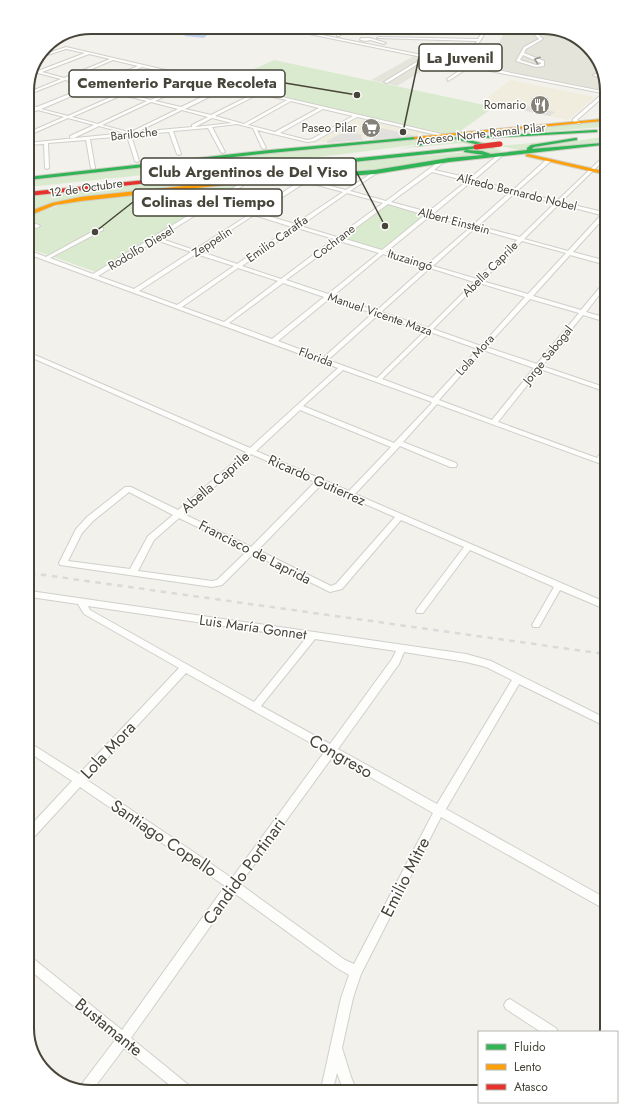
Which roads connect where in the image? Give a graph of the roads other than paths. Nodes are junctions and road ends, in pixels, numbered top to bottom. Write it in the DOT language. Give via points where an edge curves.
graph roads {
  1 [pos="313,34"];
  2 [pos="333,34"];
  3 [pos="348,34"];
  4 [pos="480,34"];
  5 [pos="536,34"];
  6 [pos="338,35"];
  7 [pos="347,37"];
  8 [pos="360,38"];
  9 [pos="477,40"];
  10 [pos="379,47"];
  11 [pos="387,49"];
  12 [pos="49,53"];
  13 [pos="89,53"];
  14 [pos="522,53"];
  15 [pos="469,55"];
  16 [pos="424,58"];
  17 [pos="113,59"];
  18 [pos="470,65"];
  19 [pos="141,66"];
  20 [pos="37,72"];
  21 [pos="37,72"];
  22 [pos="170,72"];
  23 [pos="64,79"];
  24 [pos="199,79"];
  25 [pos="448,80"];
  26 [pos="386,82"];
  27 [pos="92,86"];
  28 [pos="228,86"];
  29 [pos="34,91"];
  30 [pos="600,91"];
  31 [pos="258,93"];
  32 [pos="122,94"];
  33 [pos="600,98"];
  34 [pos="289,100"];
  35 [pos="152,101"];
  36 [pos="34,107"];
  37 [pos="38,108"];
  38 [pos="321,108"];
  39 [pos="181,109"];
  40 [pos="34,110"];
  41 [pos="212,116"];
  42 [pos="355,116"];
  43 [pos="68,117"];
  44 [pos="600,120"];
  45 [pos="580,123"];
  46 [pos="242,124"];
  47 [pos="98,126"];
  48 [pos="210,127"];
  49 [pos="254,127"];
  50 [pos="191,128"];
  51 [pos="171,130"];
  52 [pos="34,132"];
  53 [pos="600,132"];
  54 [pos="276,133"];
  55 [pos="132,134"];
  56 [pos="441,136"];
  57 [pos="88,138"];
  58 [pos="468,138"];
  59 [pos="68,140"];
  60 [pos="46,142"];
  61 [pos="34,143"];
  62 [pos="600,144"];
  63 [pos="264,148"];
  64 [pos="500,149"];
  65 [pos="222,152"];
  66 [pos="530,152"];
  67 [pos="519,153"];
  68 [pos="179,154"];
  69 [pos="491,156"];
  70 [pos="326,160"];
  71 [pos="549,160"];
  72 [pos="600,160"];
  73 [pos="443,161"];
  74 [pos="137,162"];
  75 [pos="47,168"];
  76 [pos="93,168"];
  77 [pos="431,170"];
  78 [pos="590,170"];
  79 [pos="375,172"];
  80 [pos="600,172"];
  81 [pos="34,178"];
  82 [pos="305,179"];
  83 [pos="472,180"];
  84 [pos="248,181"];
  85 [pos="34,188"];
  86 [pos="64,188"];
  87 [pos="347,191"];
  88 [pos="514,191"];
  89 [pos="34,194"];
  90 [pos="216,202"];
  91 [pos="388,202"];
  92 [pos="558,202"];
  93 [pos="34,211"];
  94 [pos="256,214"];
  95 [pos="430,214"];
  96 [pos="600,214"];
  97 [pos="600,218"];
  98 [pos="34,225"];
  99 [pos="37,226"];
  100 [pos="296,226"];
  101 [pos="475,226"];
  102 [pos="101,229"];
  103 [pos="157,238"];
  104 [pos="339,239"];
  105 [pos="520,239"];
  106 [pos="196,252"];
  107 [pos="383,252"];
  108 [pos="569,252"];
  109 [pos="34,254"];
  110 [pos="47,258"];
  111 [pos="600,261"];
  112 [pos="238,266"];
  113 [pos="430,266"];
  114 [pos="94,276"];
  115 [pos="282,281"];
  116 [pos="478,281"];
  117 [pos="136,291"];
  118 [pos="600,291"];
  119 [pos="329,296"];
  120 [pos="529,296"];
  121 [pos="178,307"];
  122 [pos="583,312"];
  123 [pos="377,313"];
  124 [pos="600,318"];
  125 [pos="224,324"];
  126 [pos="429,330"];
  127 [pos="273,342"];
  128 [pos="480,348"];
  129 [pos="34,357"];
  130 [pos="324,360"];
  131 [pos="342,367"];
  132 [pos="538,367"];
  133 [pos="378,380"];
  134 [pos="600,388"];
  135 [pos="435,402"];
  136 [pos="299,407"];
  137 [pos="492,423"];
  138 [pos="397,444"];
  139 [pos="251,450"];
  140 [pos="600,461"];
  141 [pos="453,465"];
  142 [pos="320,482"];
  143 [pos="350,495"];
  144 [pos="178,514"];
  145 [pos="399,517"];
  146 [pos="469,546"];
  147 [pos="253,550"];
  148 [pos="133,572"];
  149 [pos="559,585"];
  150 [pos="34,595"];
  151 [pos="81,602"];
  152 [pos="600,604"];
  153 [pos="420,610"];
  154 [pos="536,625"];
  155 [pos="313,635"];
  156 [pos="400,649"];
  157 [pos="185,668"];
  158 [pos="517,679"];
  159 [pos="255,707"];
  160 [pos="600,720"];
  161 [pos="34,750"];
  162 [pos="332,751"];
  163 [pos="79,781"];
  164 [pos="439,811"];
  165 [pos="34,829"];
  166 [pos="233,885"];
  167 [pos="600,898"];
  168 [pos="34,966"];
  169 [pos="356,972"];
  170 [pos="510,1005"];
  171 [pos="550,1031"];
  172 [pos="124,1039"];
  173 [pos="336,1048"];
  174 [pos="89,1085"];
  175 [pos="180,1085"];
  176 [pos="328,1085"];
  177 [pos="348,1085"];
  1 -- 10 [label="street"];
  2 -- 6 [label="street"];
  3 -- 7 [label="street"];
  4 -- 9 [label="street"];
  5 -- 14 [label="street" via="541,39 525,48"];
  6 -- 7 [label="street"];
  7 -- 8 [label="street"];
  8 -- 9 [label="street"];
  8 -- 10 [label="street" via="379,43"];
  8 -- 11 [label="street" via="380,41"];
  9 -- 15 [label="street"];
  10 -- 11 [label="street"];
  11 -- 16 [label="street"];
  12 -- 13 [label="street" via="64,48"];
  13 -- 17 [label="street"];
  13 -- 20 [label="street"];
  14 -- 14 [label="street, one-way" via="518,61 536,66 543,65 543,62"];
  16 -- 18 [label="street"];
  16 -- 26 [label="street"];
  17 -- 19 [label="street"];
  17 -- 23 [label="street"];
  18 -- 25 [label="street"];
  18 -- 30 [label="street"];
  19 -- 22 [label="street"];
  19 -- 27 [label="street"];
  21 -- 23 [label="street"];
  22 -- 24 [label="street"];
  22 -- 32 [label="street"];
  23 -- 27 [label="street"];
  23 -- 29 [label="street"];
  24 -- 28 [label="street"];
  24 -- 35 [label="street"];
  27 -- 32 [label="street"];
  27 -- 37 [label="street"];
  28 -- 31 [label="street"];
  28 -- 39 [label="street"];
  31 -- 34 [label="street"];
  31 -- 41 [label="street"];
  32 -- 35 [label="street"];
  32 -- 43 [label="street"];
  33 -- 45 [label="street" via="574,120"];
  34 -- 38 [label="street"];
  34 -- 46 [label="street, Bariloche"];
  35 -- 39 [label="street"];
  35 -- 47 [label="street"];
  36 -- 37 [label="street"];
  37 -- 40 [label="street"];
  37 -- 43 [label="street"];
  38 -- 42 [label="street"];
  38 -- 54 [label="street"];
  39 -- 41 [label="street"];
  39 -- 55 [label="street"];
  41 -- 46 [label="street"];
  41 -- 50 [label="street"];
  42 -- 54 [label="street" via="310,141"];
  42 -- 56 [label="street"];
  43 -- 47 [label="street"];
  43 -- 52 [label="street"];
  44 -- 45 [label="main road, 12 de Octubre"];
  45 -- 58 [label="main road, 12 de Octubre"];
  46 -- 48 [label="street, Bariloche"];
  46 -- 49 [label="street"];
  47 -- 55 [label="street"];
  47 -- 59 [label="street"];
  48 -- 50 [label="street, Bariloche"];
  48 -- 65 [label="street"];
  49 -- 54 [label="street"];
  49 -- 63 [label="street"];
  50 -- 51 [label="street, Bariloche"];
  51 -- 55 [label="street, Bariloche"];
  51 -- 68 [label="street"];
  53 -- 58 [label="main road"];
  53 -- 58 [label="main road, Acceso Norte Ramal Pilar" via="488,142"];
  53 -- 64 [label="main road, Acceso Norte Ramal Pilar"];
  53 -- 66 [label="main road" via="535,145 529,148"];
  55 -- 57 [label="street, Bariloche"];
  55 -- 74 [label="street"];
  56 -- 58 [label="main road, 12 de Octubre"];
  56 -- 70 [label="main road" via="425,144"];
  56 -- 81 [label="main road, 12 de Octubre" via="318,146"];
  57 -- 59 [label="street, Bariloche"];
  57 -- 76 [label="street"];
  58 -- 64 [label="main road"];
  58 -- 70 [label="main road, Acceso Norte Ramal Pilar"];
  59 -- 60 [label="street, Bariloche"];
  60 -- 61 [label="street, Bariloche"];
  60 -- 75 [label="street"];
  62 -- 66 [label="main road, 12 de Octubre"];
  64 -- 67 [label="main road, 12 de Octubre"];
  64 -- 69 [label="main road, 12 de Octubre"];
  64 -- 70 [label="main road, Acceso Norte Ramal Pilar, bridge" via="476,147"];
  64 -- 83 [label="street"];
  66 -- 67 [label="main road, 12 de Octubre"];
  67 -- 71 [label="main road"];
  69 -- 70 [label="main road" via="469,151"];
  69 -- 73 [label="main road, 12 de Octubre"];
  70 -- 86 [label="main road, Acceso Norte Ramal Pilar"];
  71 -- 78 [label="main road"];
  71 -- 88 [label="street"];
  72 -- 78 [label="street, Abella Caprile"];
  73 -- 77 [label="street, Cochrane"];
  73 -- 79 [label="main road, 12 de Octubre"];
  77 -- 83 [label="street, Alfredo Bernardo Nobel"];
  77 -- 91 [label="street, Cochrane"];
  78 -- 80 [label="main road"];
  78 -- 92 [label="street, Abella Caprile"];
  79 -- 82 [label="main road, 12 de Octubre"];
  79 -- 87 [label="street, Emilio Caraffa"];
  82 -- 84 [label="main road, 12 de Octubre"];
  82 -- 87 [label="street, Albert Einstein"];
  82 -- 94 [label="street, Zeppelin"];
  83 -- 88 [label="street, Alfredo Bernardo Nobel"];
  83 -- 95 [label="street"];
  84 -- 90 [label="street, Rodolfo Diesel"];
  84 -- 93 [label="main road, 12 de Octubre" via="65,201"];
  85 -- 86 [label="main road"];
  86 -- 89 [label="main road"];
  87 -- 91 [label="street, Albert Einstein"];
  87 -- 100 [label="street, Emilio Caraffa"];
  88 -- 92 [label="street, Alfredo Bernardo Nobel"];
  88 -- 101 [label="street"];
  90 -- 94 [label="street, Ituzaingó"];
  90 -- 103 [label="street, Rodolfo Diesel"];
  91 -- 95 [label="street, Albert Einstein"];
  91 -- 104 [label="street, Cochrane"];
  92 -- 96 [label="street, Alfredo Bernardo Nobel"];
  92 -- 105 [label="street, Abella Caprile"];
  94 -- 100 [label="street, Ituzaingó"];
  94 -- 106 [label="street, Zeppelin"];
  95 -- 101 [label="street, Albert Einstein"];
  95 -- 107 [label="street"];
  97 -- 108 [label="street, Lola Mora"];
  98 -- 99 [label="street"];
  100 -- 104 [label="street, Ituzaingó"];
  100 -- 112 [label="street, Emilio Caraffa"];
  101 -- 105 [label="street, Albert Einstein"];
  101 -- 113 [label="street"];
  102 -- 110 [label="street"];
  103 -- 106 [label="street, Manuel Vicente Maza"];
  103 -- 114 [label="street, Rodolfo Diesel"];
  104 -- 107 [label="street, Ituzaingó"];
  104 -- 115 [label="street, Cochrane"];
  105 -- 108 [label="street, Albert Einstein"];
  105 -- 116 [label="street, Abella Caprile"];
  106 -- 112 [label="street, Manuel Vicente Maza"];
  106 -- 117 [label="street, Zeppelin"];
  107 -- 113 [label="street, Ituzaingó"];
  107 -- 119 [label="street"];
  108 -- 111 [label="street, Albert Einstein"];
  108 -- 120 [label="street, Lola Mora"];
  109 -- 110 [label="street, Florida"];
  110 -- 114 [label="street, Florida"];
  112 -- 115 [label="street, Manuel Vicente Maza"];
  112 -- 121 [label="street, Emilio Caraffa"];
  113 -- 116 [label="street, Ituzaingó"];
  113 -- 123 [label="street"];
  114 -- 117 [label="street, Florida"];
  115 -- 119 [label="street, Manuel Vicente Maza"];
  115 -- 125 [label="street, Cochrane"];
  116 -- 120 [label="street, Ituzaingó"];
  116 -- 126 [label="street, Abella Caprile"];
  117 -- 121 [label="street, Florida"];
  118 -- 122 [label="street, Jorge Sabogal"];
  119 -- 123 [label="street, Manuel Vicente Maza"];
  119 -- 127 [label="street"];
  120 -- 122 [label="street, Ituzaingó"];
  120 -- 128 [label="street, Lola Mora"];
  121 -- 125 [label="street, Florida"];
  122 -- 124 [label="street, Ituzaingó"];
  122 -- 132 [label="street, Jorge Sabogal"];
  123 -- 126 [label="street, Manuel Vicente Maza"];
  123 -- 130 [label="street"];
  125 -- 127 [label="street, Florida"];
  126 -- 128 [label="street, Manuel Vicente Maza"];
  126 -- 133 [label="street, Abella Caprile"];
  127 -- 130 [label="street, Florida"];
  128 -- 132 [label="street, Manuel Vicente Maza"];
  128 -- 135 [label="street, Lola Mora"];
  129 -- 139 [label="street, Ricardo Gutierrez"];
  130 -- 131 [label="street, Florida"];
  131 -- 133 [label="street, Florida"];
  131 -- 136 [label="street, Abella Caprile"];
  132 -- 134 [label="street, Manuel Vicente Maza"];
  132 -- 137 [label="street, Jorge Sabogal"];
  133 -- 135 [label="street, Florida"];
  135 -- 137 [label="street, Florida"];
  135 -- 138 [label="street, Lola Mora"];
  136 -- 138 [label="street"];
  136 -- 139 [label="street, Abella Caprile"];
  137 -- 140 [label="street, Florida"];
  138 -- 141 [label="street"];
  138 -- 143 [label="street, Lola Mora"];
  139 -- 142 [label="street, Ricardo Gutierrez"];
  139 -- 144 [label="street, Abella Caprile"];
  142 -- 143 [label="street, Ricardo Gutierrez"];
  142 -- 147 [label="street"];
  143 -- 145 [label="street, Ricardo Gutierrez"];
  144 -- 147 [label="street, Francisco de Laprida"];
  144 -- 148 [label="street, Abella Caprile" via="151,538"];
  144 -- 148 [label="street, Francisco de Laprida" via="128,489 79,531 62,563"];
  145 -- 146 [label="street, Ricardo Gutierrez"];
  145 -- 147 [label="street, Francisco de Laprida" via="339,587 330,589"];
  146 -- 149 [label="street, Ricardo Gutierrez"];
  146 -- 153 [label="street"];
  147 -- 148 [label="street" via="219,583"];
  149 -- 152 [label="street, Ricardo Gutierrez"];
  149 -- 154 [label="street"];
  150 -- 151 [label="street, Luis María Gonnet"];
  151 -- 155 [label="street, Luis María Gonnet"];
  151 -- 157 [label="street, Congreso" via="87,612"];
  155 -- 156 [label="street, Luis María Gonnet"];
  155 -- 159 [label="street"];
  156 -- 158 [label="street, Luis María Gonnet" via="488,664"];
  156 -- 162 [label="street, Candido Portinari" via="396,661"];
  157 -- 159 [label="street, Congreso"];
  157 -- 163 [label="street, Lola Mora"];
  158 -- 160 [label="street, Luis María Gonnet"];
  158 -- 164 [label="street, Emilio Mitre"];
  159 -- 162 [label="street, Congreso"];
  161 -- 163 [label="street, Santiago Copello"];
  162 -- 164 [label="street, Congreso"];
  162 -- 166 [label="street, Candido Portinari"];
  163 -- 165 [label="street, Lola Mora"];
  163 -- 166 [label="street, Santiago Copello"];
  164 -- 167 [label="street, Congreso"];
  164 -- 169 [label="street, Emilio Mitre"];
  166 -- 169 [label="street, Santiago Copello" via="341,964"];
  166 -- 172 [label="street, Candido Portinari"];
  168 -- 172 [label="street, Bustamante"];
  169 -- 173 [label="street, Emilio Mitre" via="350,986"];
  170 -- 171 [label="street"];
  172 -- 174 [label="street, Candido Portinari"];
  172 -- 175 [label="street, Bustamante"];
  173 -- 176 [label="street, Emilio Mitre"];
  173 -- 177 [label="street"];
}
